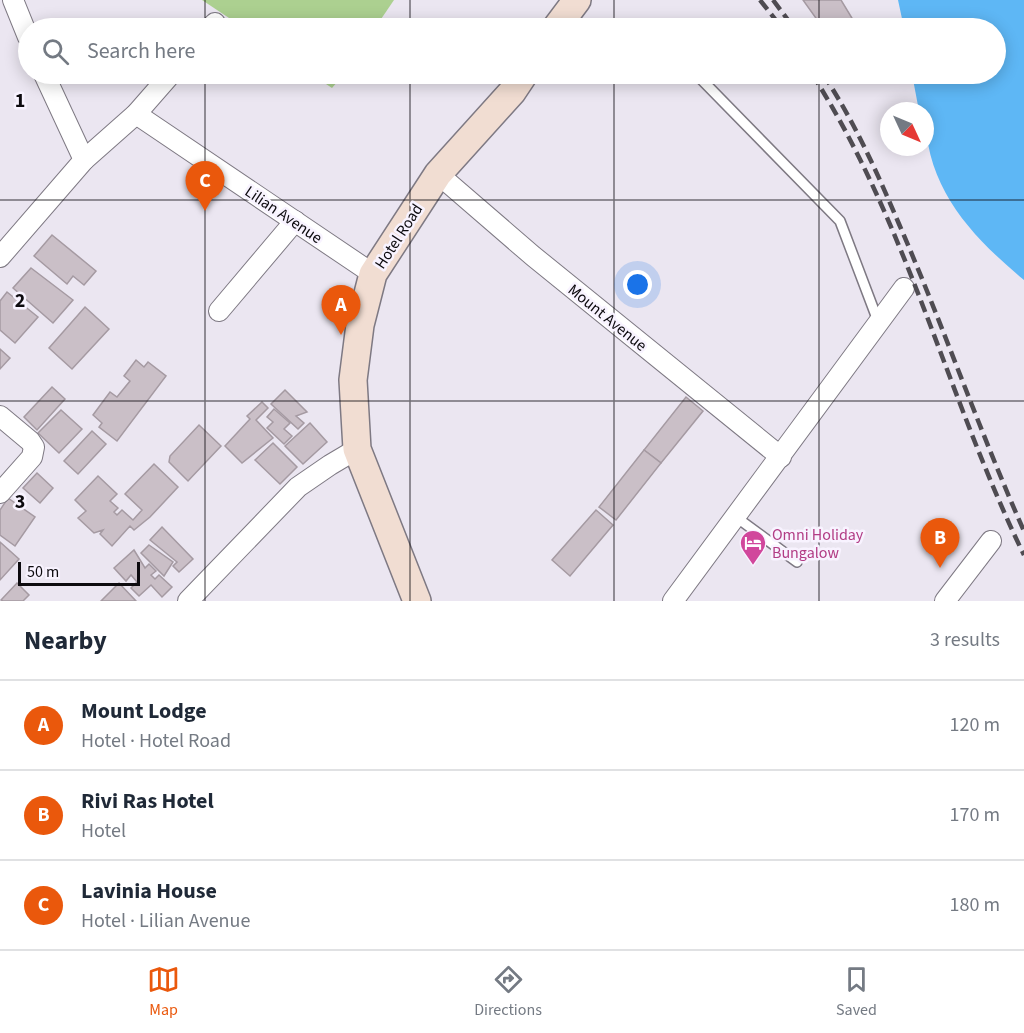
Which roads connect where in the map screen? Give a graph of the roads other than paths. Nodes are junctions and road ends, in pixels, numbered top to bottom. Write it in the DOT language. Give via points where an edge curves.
graph roads {
  1 [pos="14,0"];
  2 [pos="577,0"];
  3 [pos="21,18"];
  4 [pos="564,18"];
  5 [pos="49,84"];
  6 [pos="162,84"];
  7 [pos="517,84"];
  8 [pos="707,84"];
  9 [pos="136,114"];
  10 [pos="84,160"];
  11 [pos="438,174"];
  12 [pos="295,221"];
  13 [pos="0,257"];
  14 [pos="373,274"];
  15 [pos="904,288"];
  16 [pos="219,311"];
  17 [pos="879,323"];
  18 [pos="0,416"];
  19 [pos="357,449"];
  20 [pos="781,458"];
  21 [pos="0,493"];
  22 [pos="736,517"];
  23 [pos="991,541"];
  24 [pos="797,562"];
  25 [pos="188,601"];
  26 [pos="417,601"];
  27 [pos="673,601"];
  28 [pos="945,601"];
  1 -- 3 [label="street"];
  2 -- 4 [label="street"];
  5 -- 10 [label="street"];
  6 -- 9 [label="street"];
  7 -- 11 [label="street, Hotel Road"];
  8 -- 17 [label="lane" via="840,221"];
  9 -- 10 [label="street"];
  9 -- 12 [label="street, Lilian Avenue"];
  10 -- 13 [label="street"];
  11 -- 14 [label="street, Hotel Road"];
  11 -- 20 [label="street, Mount Avenue"];
  12 -- 14 [label="street, Lilian Avenue"];
  12 -- 16 [label="street"];
  14 -- 19 [label="street, Hotel Road" via="360,325 353,380"];
  15 -- 17 [label="street"];
  17 -- 20 [label="street"];
  18 -- 21 [label="street" via="34,447 32,457"];
  19 -- 25 [label="street" via="298,487"];
  19 -- 26 [label="street, Hotel Road"];
  20 -- 22 [label="street"];
  22 -- 24 [label="lane"];
  22 -- 27 [label="street"];
  23 -- 28 [label="street"];
}
